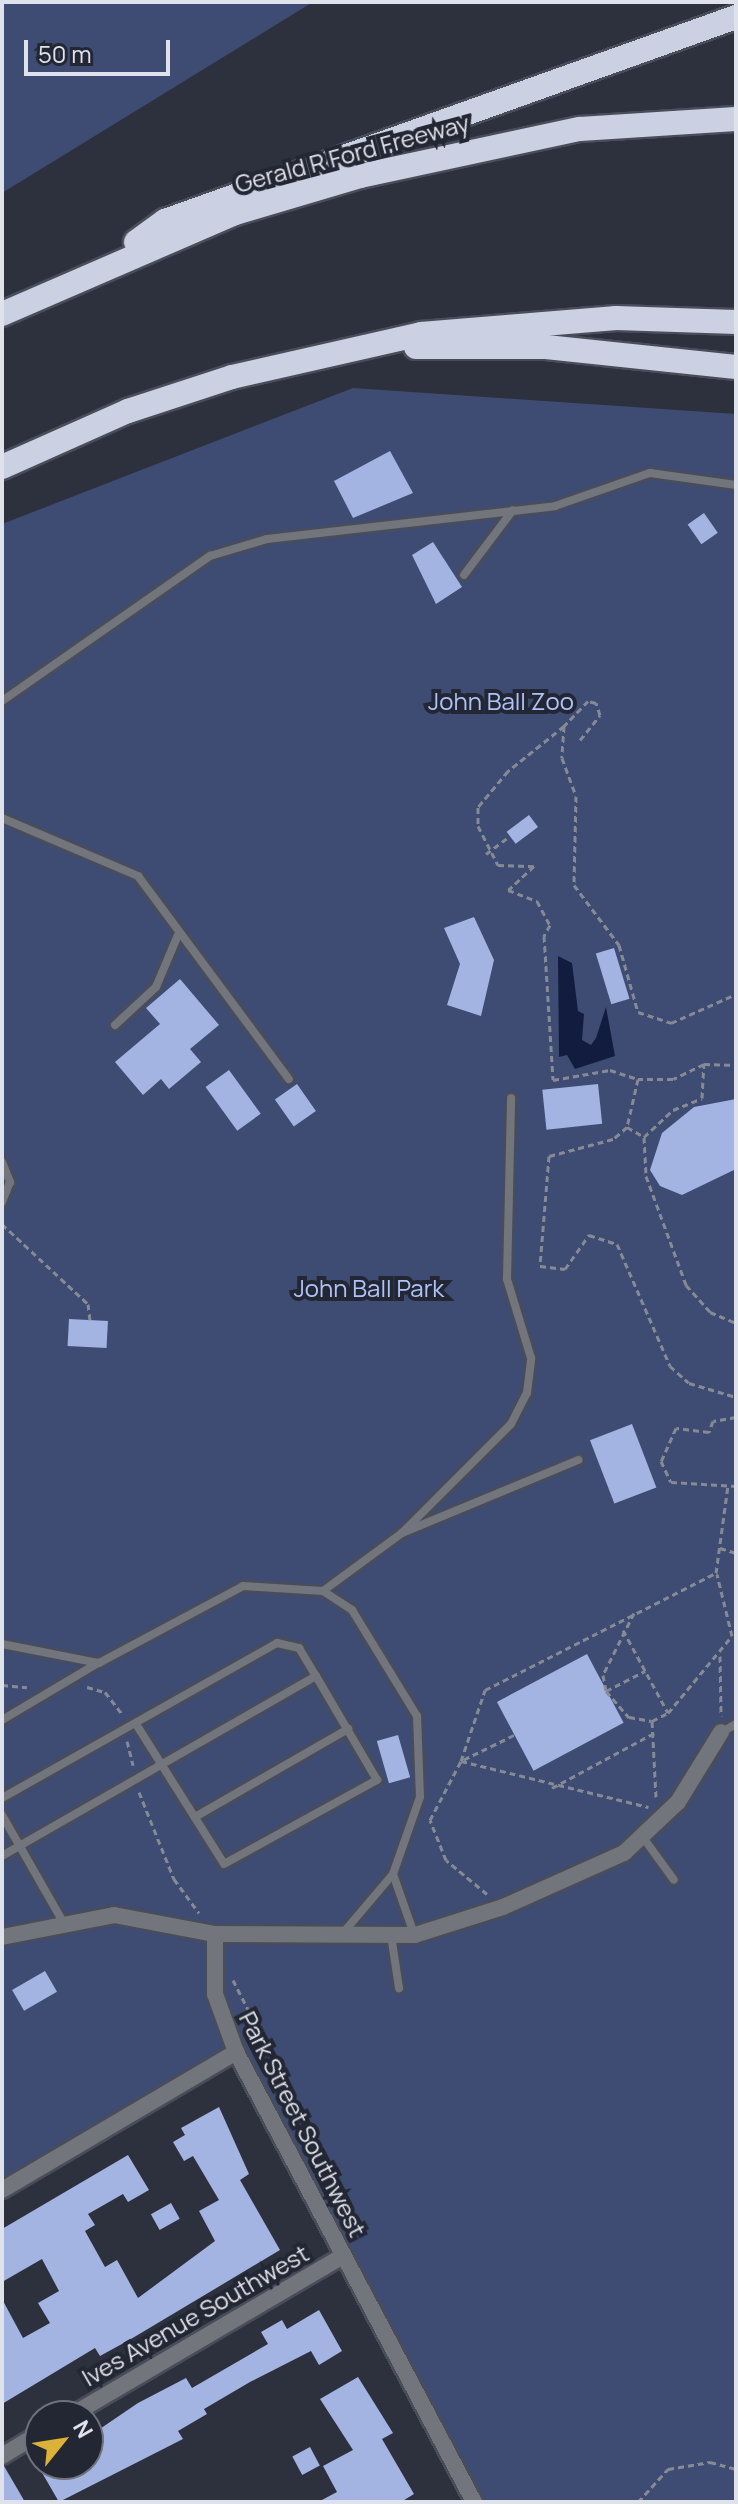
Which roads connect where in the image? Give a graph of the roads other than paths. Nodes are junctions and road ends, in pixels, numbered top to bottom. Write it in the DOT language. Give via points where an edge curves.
graph roads {
  1 [pos="736,17"];
  2 [pos="736,119"];
  3 [pos="104,265"];
  4 [pos="2,314"];
  5 [pos="736,322"];
  6 [pos="358,347"];
  7 [pos="736,367"];
  8 [pos="2,467"];
  9 [pos="736,485"];
  10 [pos="513,510"];
  11 [pos="464,575"];
  12 [pos="2,701"];
  13 [pos="2,818"];
  14 [pos="178,935"];
  15 [pos="115,1025"];
  16 [pos="289,1079"];
  17 [pos="511,1098"];
  18 [pos="2,1162"];
  19 [pos="2,1202"];
  20 [pos="578,1460"];
  21 [pos="402,1533"];
  22 [pos="323,1591"];
  23 [pos="2,1644"];
  24 [pos="99,1663"];
  25 [pos="316,1676"];
  26 [pos="2,1720"];
  27 [pos="136,1724"];
  28 [pos="728,1728"];
  29 [pos="348,1729"];
  30 [pos="162,1765"];
  31 [pos="2,1798"];
  32 [pos="2,1815"];
  33 [pos="195,1817"];
  34 [pos="642,1836"];
  35 [pos="19,1846"];
  36 [pos="2,1856"];
  37 [pos="393,1874"];
  38 [pos="674,1880"];
  39 [pos="62,1920"];
  40 [pos="215,1934"];
  41 [pos="391,1935"];
  42 [pos="415,1935"];
  43 [pos="2,1937"];
  44 [pos="340,1937"];
  45 [pos="399,1988"];
  46 [pos="236,2052"];
  47 [pos="2,2190"];
  48 [pos="343,2256"];
  49 [pos="97,2400"];
  50 [pos="24,2443"];
  51 [pos="2,2456"];
  52 [pos="474,2502"];
  1 -- 3 [label="highway" via="165,221"];
  2 -- 3 [label="highway, Gerald R Ford Freeway" via="580,129 479,147 235,213"];
  3 -- 4 [label="highway, Gerald R Ford Freeway"];
  5 -- 6 [label="highway" via="509,323"];
  6 -- 7 [label="highway" via="546,347"];
  6 -- 8 [label="highway" via="143,406"];
  9 -- 10 [label="lane" via="650,473 555,506"];
  10 -- 11 [label="lane"];
  10 -- 12 [label="lane" via="267,539 210,556"];
  13 -- 14 [label="lane" via="138,876"];
  14 -- 15 [label="lane" via="156,987"];
  14 -- 16 [label="lane"];
  17 -- 21 [label="lane" via="507,1279 531,1358 527,1393 511,1424"];
  18 -- 19 [label="lane" via="10,1182"];
  20 -- 21 [label="lane"];
  21 -- 22 [label="lane"];
  22 -- 24 [label="lane" via="243,1586"];
  22 -- 37 [label="lane" via="352,1610 417,1716 420,1797"];
  23 -- 24 [label="lane"];
  24 -- 26 [label="lane"];
  25 -- 27 [label="lane" via="299,1648 277,1643"];
  25 -- 29 [label="lane"];
  25 -- 30 [label="lane"];
  27 -- 30 [label="lane"];
  27 -- 31 [label="lane"];
  28 -- 34 [label="street" via="678,1802"];
  29 -- 33 [label="lane"];
  29 -- 33 [label="lane" via="377,1780 224,1864"];
  30 -- 33 [label="lane"];
  30 -- 35 [label="lane"];
  32 -- 35 [label="lane"];
  34 -- 38 [label="lane"];
  34 -- 42 [label="street" via="585,1873"];
  35 -- 36 [label="lane"];
  35 -- 39 [label="lane"];
  37 -- 42 [label="lane"];
  37 -- 44 [label="lane"];
  39 -- 40 [label="street" via="114,1915"];
  39 -- 43 [label="street"];
  40 -- 44 [label="street"];
  40 -- 46 [label="street, Park Street Southwest" via="215,1994"];
  41 -- 42 [label="street"];
  41 -- 44 [label="street"];
  41 -- 45 [label="lane"];
  46 -- 47 [label="street"];
  46 -- 48 [label="street, Park Street Southwest"];
  48 -- 49 [label="street, Ives Avenue Southwest"];
  48 -- 52 [label="street, Park Street Southwest"];
  50 -- 51 [label="street"];
}
